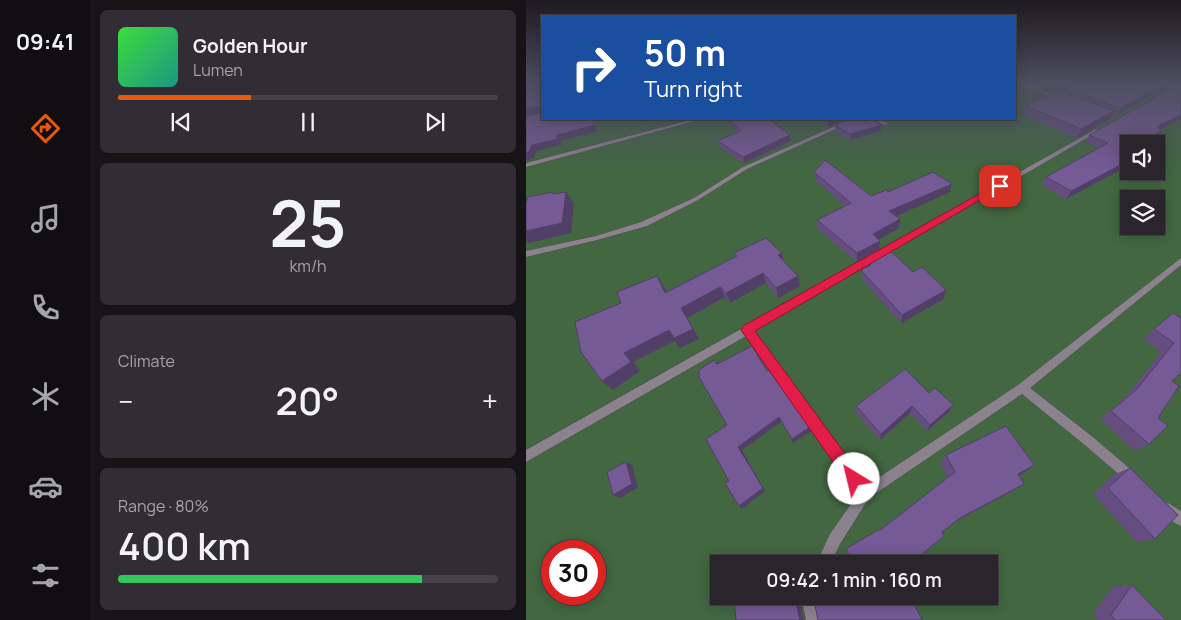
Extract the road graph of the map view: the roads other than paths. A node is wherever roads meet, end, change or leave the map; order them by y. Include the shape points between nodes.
1 (695, 120) edge
2 (853, 120) edge
3 (878, 120) edge
4 (886, 124) dead end
5 (1109, 124) edge
6 (526, 165) edge
7 (526, 254) edge
8 (1181, 261) edge
9 (747, 330) junction
10 (1022, 388) junction
11 (526, 456) edge
12 (1143, 487) edge
13 (865, 494) junction
14 (1158, 500) edge
15 (1181, 520) edge
16 (827, 555) edge
17 (810, 605) edge
18 (813, 620) edge

1 - 6 street
2 - 7 street via 745,168 696,199 644,224
3 - 4 street
5 - 9 street
8 - 10 street
9 - 11 street
9 - 13 street
10 - 12 street
10 - 13 street
13 - 16 street
14 - 15 street
17 - 18 street

